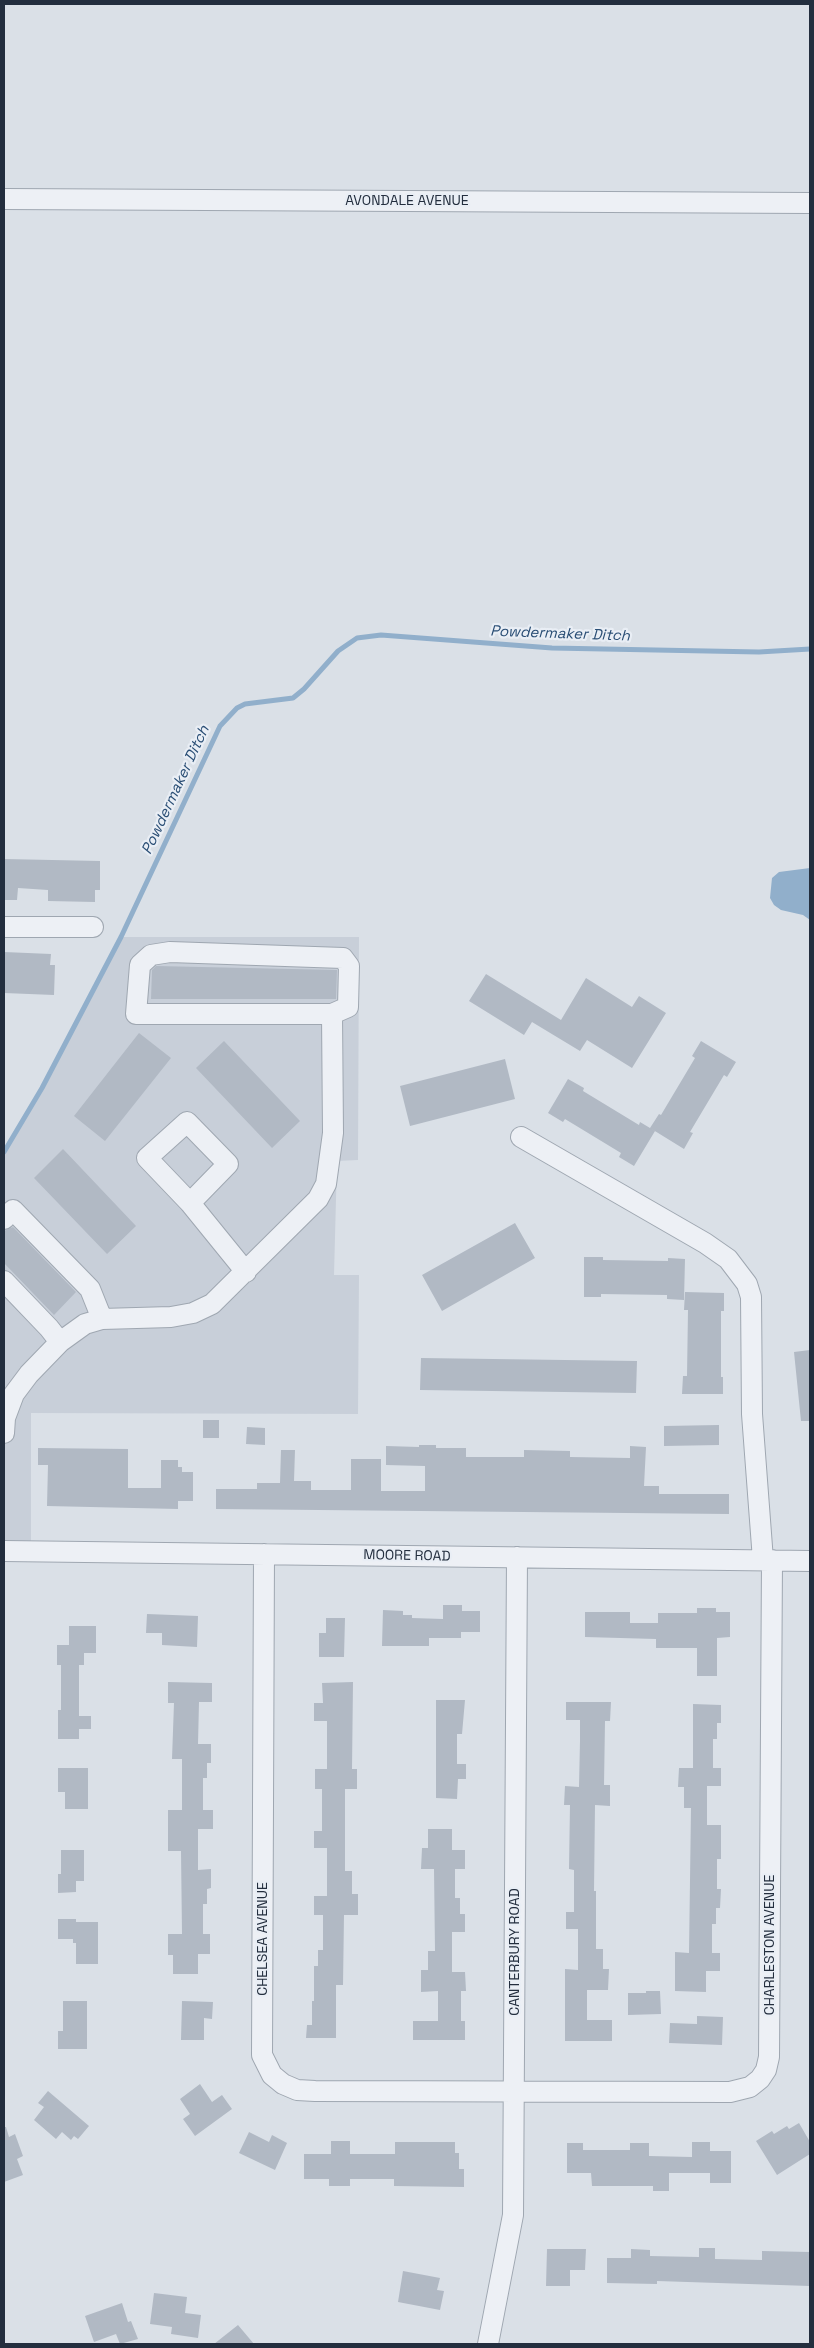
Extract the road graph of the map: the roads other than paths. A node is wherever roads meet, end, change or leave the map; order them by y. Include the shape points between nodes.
1 (4, 199) edge
2 (810, 203) edge
3 (4, 927) edge
4 (93, 927) dead end
5 (332, 1014) junction
6 (521, 1137) dead end
7 (190, 1203) dead end
8 (4, 1219) edge
9 (246, 1272) junction
10 (4, 1281) edge
11 (102, 1319) junction
12 (60, 1342) junction
13 (4, 1433) edge
14 (4, 1551) edge
15 (264, 1554) junction
16 (517, 1557) junction
17 (767, 1560) junction
18 (810, 1561) edge
19 (515, 2091) junction
20 (488, 2344) edge

1 - 2 street, AVONDALE AVENUE
3 - 4 street
5 - 5 street via 348,1007 349,966 343,958 170,952 151,955 140,965 136,1014
5 - 9 street via 333,1133 326,1184 318,1199
6 - 17 street, CHARLESTON AVENUE via 705,1243 728,1259 747,1284 751,1297 752,1414
7 - 9 street
8 - 11 street via 13,1210 19,1216 90,1289
9 - 11 street via 212,1304 193,1313 171,1318
10 - 12 street
11 - 12 street via 85,1324
12 - 13 street via 14,1394
14 - 15 street, MOORE ROAD
15 - 16 street, MOORE ROAD
15 - 19 street, CHELSEA AVENUE via 262,2055 266,2065 283,2084 297,2090
16 - 17 street, MOORE ROAD
16 - 19 street, CANTERBURY ROAD
17 - 18 street, MOORE ROAD
17 - 19 street, CHARLESTON AVENUE via 769,2057 766,2070 750,2087 730,2092
19 - 20 street, CANTERBURY ROAD via 513,2215

